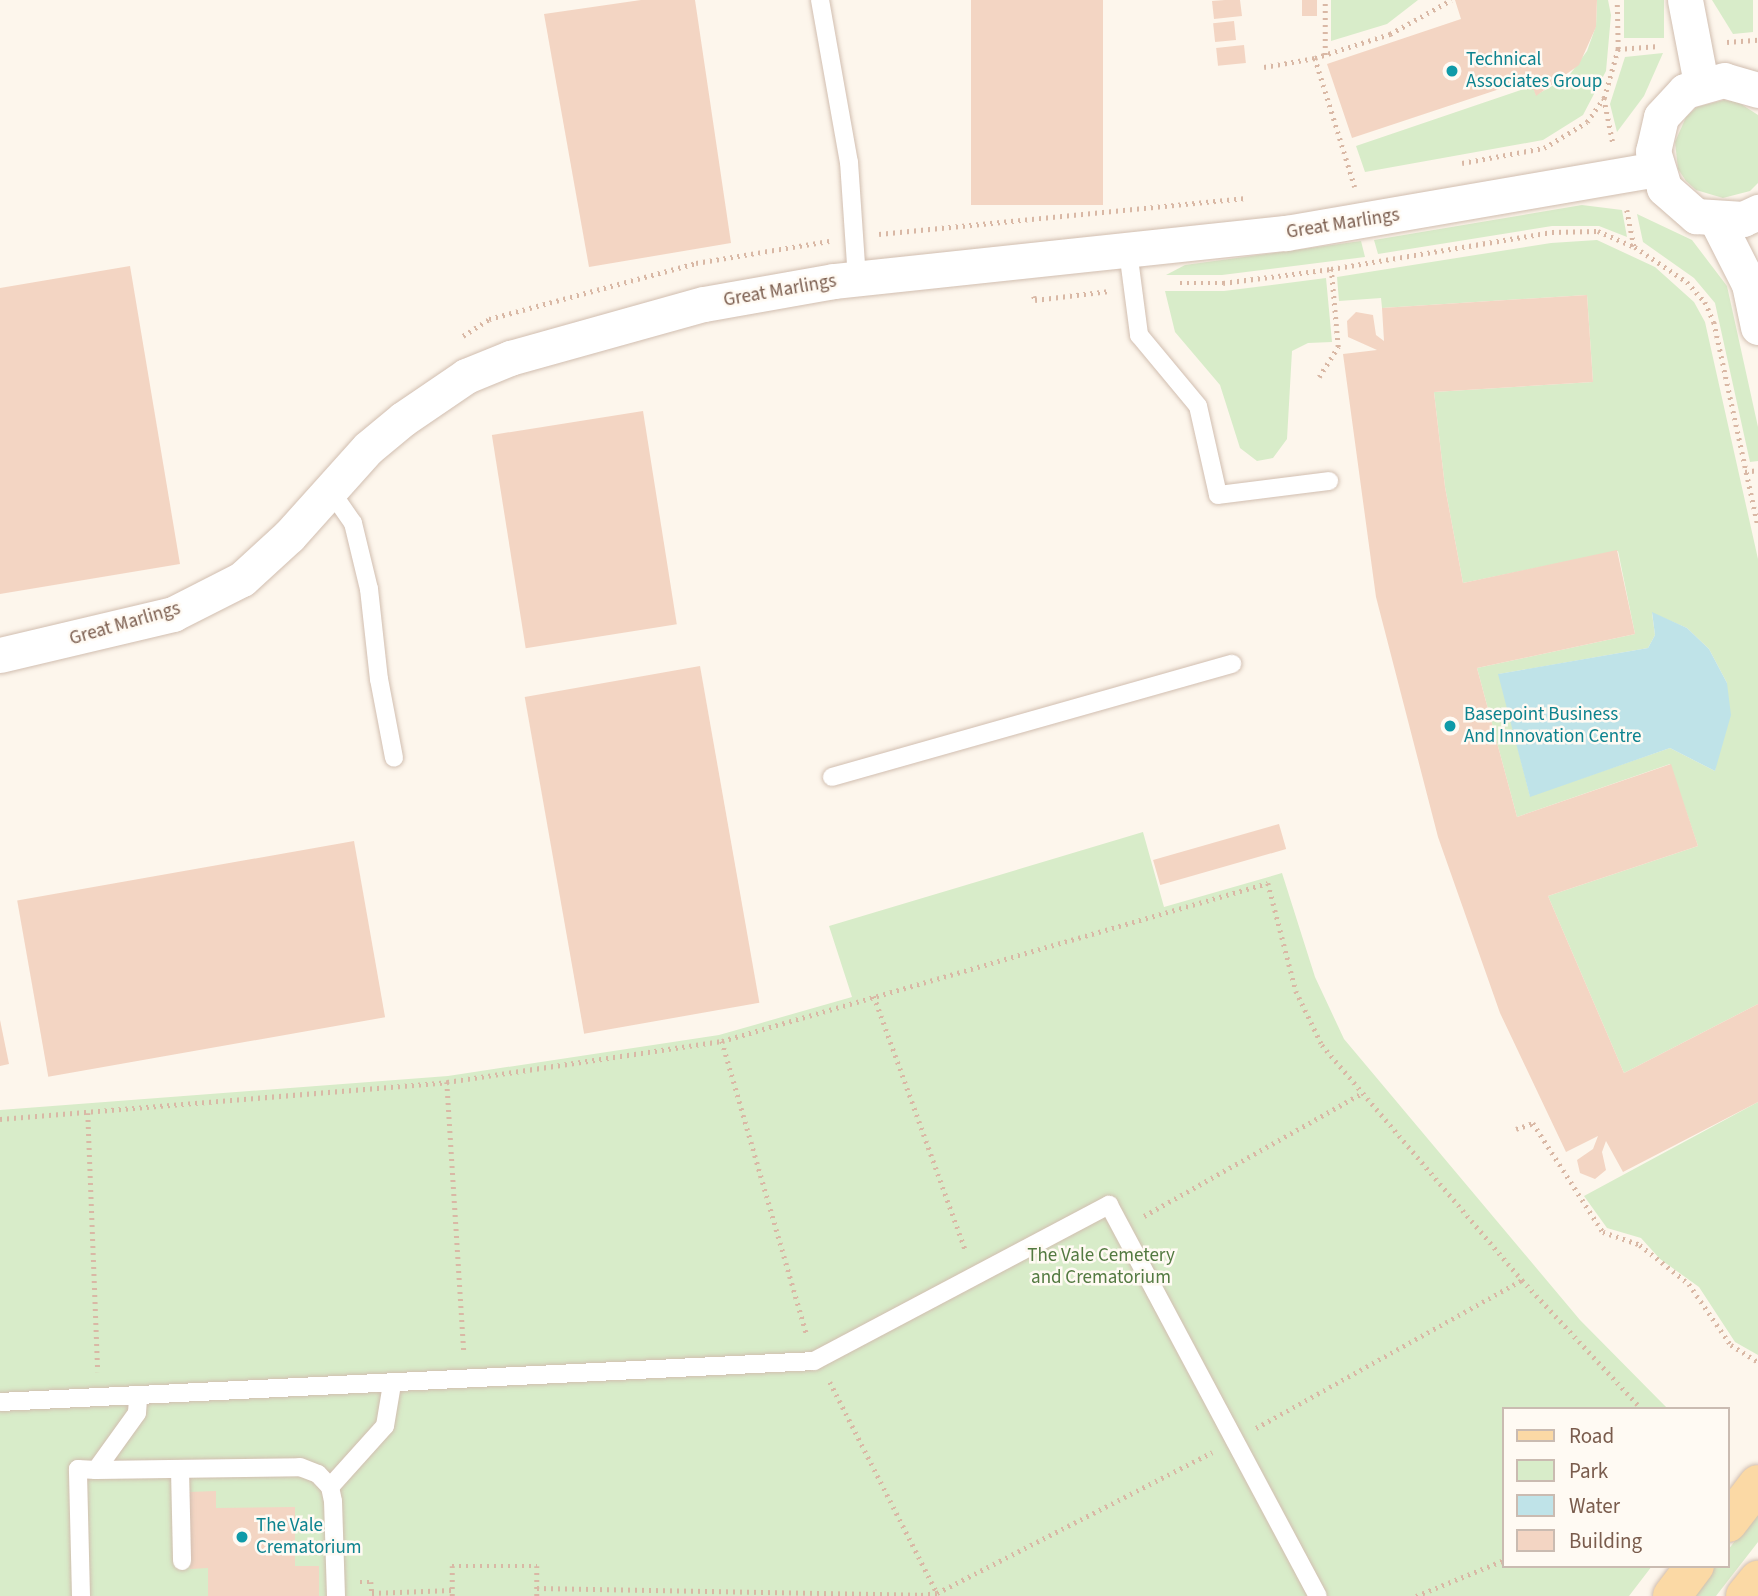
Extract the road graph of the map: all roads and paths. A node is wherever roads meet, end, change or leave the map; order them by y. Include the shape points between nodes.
1 (820, 0) edge
2 (1325, 0) edge
3 (1451, 0) edge
4 (1685, 0) edge
5 (1325, 55) junction
6 (1315, 58) junction
7 (1264, 67) dead end
8 (1701, 83) junction
9 (1758, 90) edge
10 (1655, 169) junction
11 (1354, 184) dead end
12 (1758, 212) edge
13 (1717, 221) junction
14 (1128, 251) junction
15 (1331, 269) junction
16 (857, 278) junction
17 (1133, 288) junction
18 (1034, 300) dead end
19 (1758, 327) edge
20 (1319, 377) dead end
21 (1758, 470) edge
22 (1745, 472) junction
23 (1329, 481) dead end
24 (330, 489) junction
25 (1758, 527) edge
26 (0, 655) edge
27 (1233, 664) dead end
28 (394, 758) dead end
29 (832, 776) dead end
30 (874, 996) junction
31 (722, 1041) junction
32 (447, 1082) junction
33 (1363, 1093) junction
34 (88, 1112) junction
35 (0, 1119) edge
36 (1516, 1129) dead end
37 (1121, 1229) junction
38 (975, 1276) junction
39 (816, 1360) junction
40 (1758, 1362) edge
41 (466, 1380) junction
42 (392, 1384) junction
43 (138, 1397) junction
44 (97, 1398) junction
45 (0, 1402) edge
46 (1640, 1407) edge
47 (96, 1470) junction
48 (180, 1470) junction
49 (1758, 1484) edge
50 (330, 1487) junction
51 (1730, 1520) edge
52 (182, 1561) dead end
53 (1502, 1561) edge
54 (1693, 1568) edge
55 (1758, 1580) edge
56 (537, 1588) junction
57 (614, 1588) junction
58 (335, 1589) edge
59 (452, 1593) edge
60 (937, 1593) dead end
61 (81, 1596) edge
62 (537, 1596) edge
63 (617, 1596) edge
64 (922, 1596) edge
65 (1318, 1596) edge
66 (1416, 1596) edge
67 (1672, 1596) edge
68 (1745, 1596) edge

1 - 16 lane via 849,162
2 - 5 path
3 - 5 path via 1390,34
4 - 8 street
5 - 6 path
6 - 7 path
6 - 11 path
8 - 9 street via 1724,80
8 - 10 street via 1685,91 1661,117 1653,151
10 - 13 street via 1678,205
10 - 14 street, Great Marlings via 1363,222
12 - 13 street via 1743,219
13 - 19 street via 1749,284
14 - 16 street, Great Marlings
14 - 17 lane
15 - 17 path
15 - 20 path via 1338,347
15 - 22 path via 1552,232 1598,232 1634,247 1687,282 1705,302 1714,322
16 - 24 street, Great Marlings via 704,304 510,358 466,376 403,419
17 - 18 path
17 - 23 lane via 1139,335 1198,406 1218,495
21 - 22 path
22 - 25 path
24 - 26 street, Great Marlings via 242,579 184,608
24 - 28 lane via 353,523 369,589
27 - 29 lane
30 - 31 path
30 - 33 path via 1268,883 1306,1016 1322,1045
30 - 38 path
31 - 32 path
31 - 39 path
32 - 34 path
32 - 41 path
33 - 37 path
33 - 46 path via 1522,1280
34 - 35 path
34 - 44 path via 98,1312
36 - 40 path via 1533,1123 1603,1232 1640,1245 1689,1284 1731,1345
37 - 38 lane via 1109,1205
37 - 65 lane
38 - 39 lane
39 - 41 lane
39 - 60 path
41 - 42 lane
42 - 43 lane
42 - 50 lane via 385,1426
43 - 44 lane
43 - 47 lane via 137,1413
44 - 45 lane
47 - 48 lane
47 - 61 lane via 78,1469
48 - 50 lane via 300,1468 318,1474
48 - 52 lane
49 - 51 main road
50 - 58 lane
53 - 66 path
54 - 67 main road
55 - 68 main road
56 - 57 path
56 - 59 path via 537,1566 452,1566
56 - 62 path
57 - 63 path
57 - 64 path
58 - 59 path via 371,1582 372,1593

